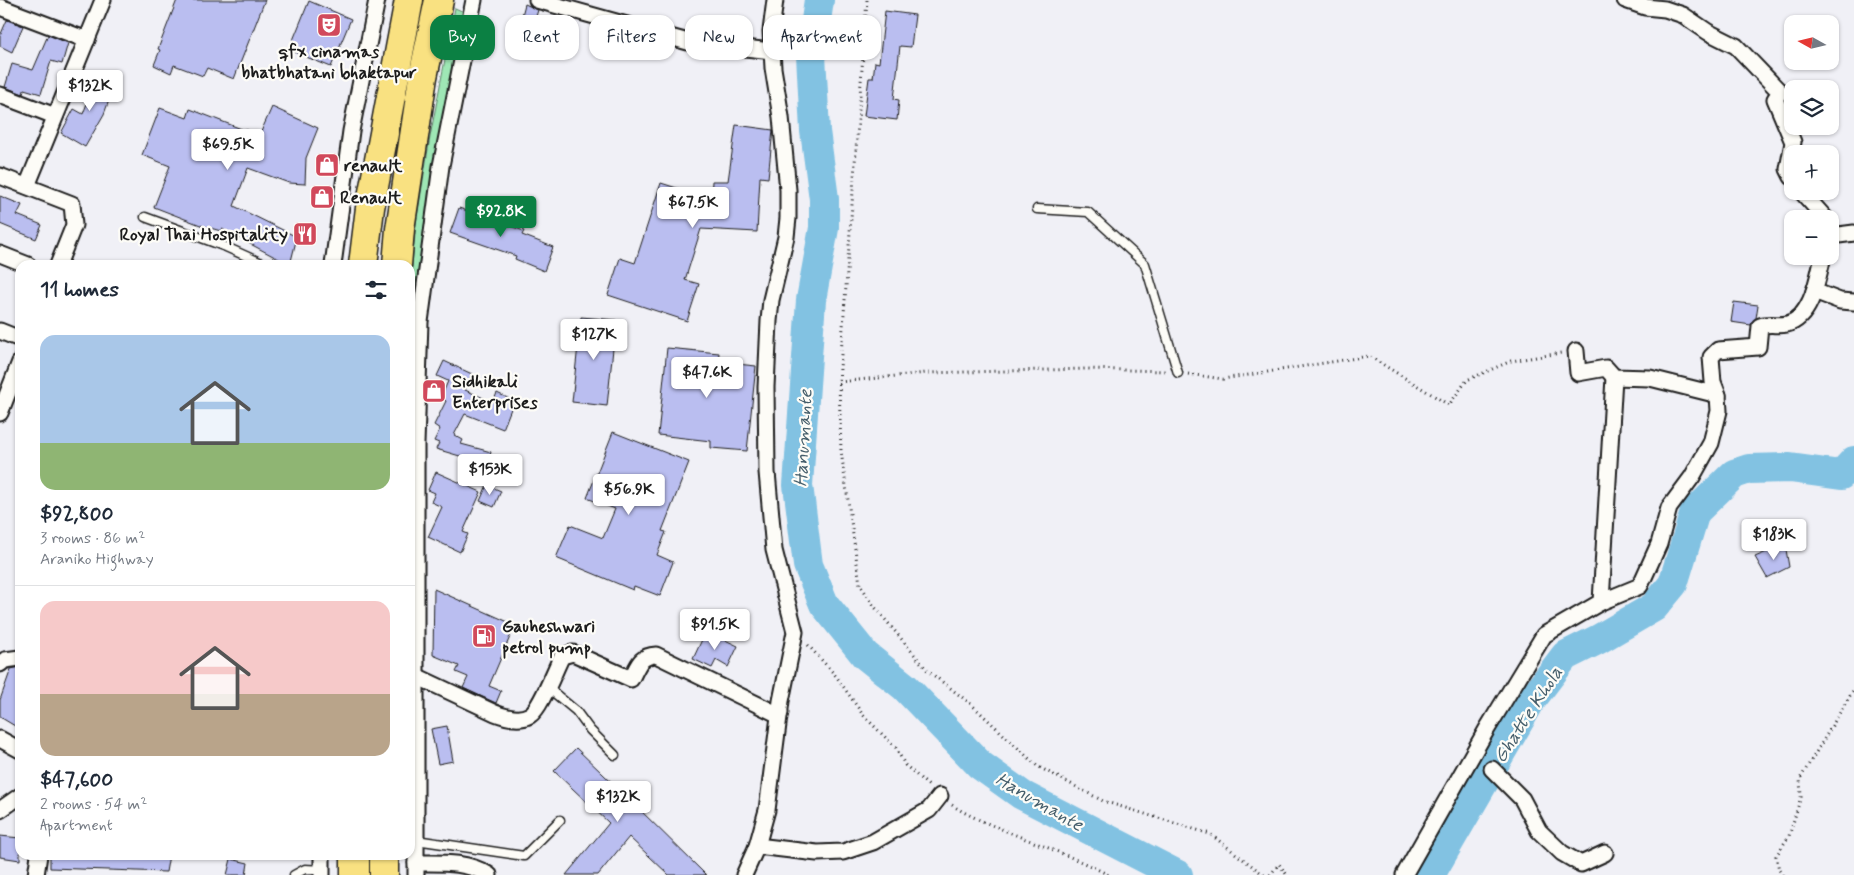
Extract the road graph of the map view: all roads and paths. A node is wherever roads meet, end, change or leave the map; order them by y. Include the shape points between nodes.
1 (103, 0) edge
2 (378, 0) edge
3 (409, 0) edge
4 (439, 0) edge
5 (474, 0) edge
6 (537, 0) edge
7 (775, 0) edge
8 (867, 0) edge
9 (1625, 0) edge
10 (0, 7) edge
11 (773, 15) edge
12 (87, 40) junction
13 (763, 50) edge
14 (773, 60) edge
15 (0, 95) edge
16 (55, 116) junction
17 (1792, 145) edge
18 (0, 176) edge
19 (27, 186) junction
20 (1809, 200) edge
21 (1037, 209) dead end
22 (1818, 210) edge
23 (145, 217) dead end
24 (1839, 233) edge
25 (1854, 234) edge
26 (0, 254) edge
27 (15, 260) edge
28 (60, 260) edge
29 (255, 260) edge
30 (334, 260) edge
31 (364, 260) edge
32 (397, 260) edge
33 (1821, 265) edge
34 (1814, 291) junction
35 (1854, 302) edge
36 (0, 331) edge
37 (15, 337) edge
38 (1576, 351) joint
39 (1178, 373) junction
40 (15, 375) edge
41 (1614, 377) junction
42 (838, 382) junction
43 (1718, 395) junction
44 (0, 413) edge
45 (415, 560) edge
46 (1601, 602) junction
47 (794, 637) junction
48 (15, 659) edge
49 (0, 664) edge
50 (415, 675) edge
51 (547, 687) junction
52 (1854, 689) edge
53 (415, 693) edge
54 (780, 713) junction
55 (0, 739) edge
56 (15, 747) edge
57 (614, 755) dead end
58 (1492, 769) dead end
59 (940, 796) junction
60 (15, 800) edge
61 (0, 810) edge
62 (560, 820) dead end
63 (416, 840) junction
64 (757, 846) junction
65 (1605, 853) dead end
66 (38, 860) edge
67 (355, 860) edge
68 (384, 860) edge
69 (322, 867) edge
70 (416, 869) edge
71 (36, 875) edge
72 (294, 875) edge
73 (355, 875) edge
74 (384, 875) edge
75 (488, 875) edge
76 (744, 875) edge
77 (1109, 875) edge
78 (1264, 875) edge
79 (1270, 875) edge
80 (1287, 875) edge
81 (1404, 875) edge
82 (1783, 875) edge

1 - 12 street
2 - 30 street via 351,131
3 - 31 highway via 370,208
4 - 32 highway via 423,76
5 - 45 street via 441,166 420,322
6 - 13 street via 688,42
7 - 11 street
8 - 42 path
9 - 17 street via 1683,16 1736,46 1780,92 1775,99
10 - 12 street
12 - 16 street
14 - 47 street via 788,218 769,321 767,472 774,550 793,619
15 - 16 street
16 - 19 street
18 - 19 street
19 - 28 street via 72,204 74,225
20 - 22 street
21 - 39 lane via 1088,212 1145,264
23 - 29 lane
24 - 25 street
26 - 27 street
33 - 34 street
34 - 35 street
34 - 43 street via 1805,311 1796,321 1760,326 1758,347 1718,350 1711,357 1713,382
36 - 37 street
38 - 39 path via 1511,361 1467,380 1448,405 1369,356 1224,379
38 - 41 street via 1578,373 1606,368
39 - 42 path via 1086,369 926,373
40 - 44 street
41 - 43 street via 1650,378
41 - 46 street
42 - 78 path via 841,451 860,584 874,606 928,671 971,704 1037,766 1103,801 1210,834
43 - 46 street via 1719,411 1711,443 1669,508 1659,544 1640,586
46 - 81 street via 1544,635
47 - 54 street
47 - 59 path via 811,647 863,715 896,748 904,765
48 - 49 street
50 - 51 street via 507,718 529,716 537,708
51 - 54 street via 562,656 573,653 631,679 641,660 648,655 656,655
51 - 57 lane via 576,711
52 - 82 path via 1800,779 1801,797 1789,836 1776,856
53 - 63 street
54 - 64 street via 767,810
55 - 56 street
58 - 65 street via 1522,799 1540,831 1562,853 1581,864
59 - 64 street via 929,810 873,842 843,852
59 - 77 path via 960,810
60 - 61 street
62 - 63 lane via 524,856
63 - 70 street
64 - 76 street
66 - 71 street
67 - 73 highway
68 - 74 highway
69 - 72 lane via 305,869
70 - 75 street via 454,863
79 - 80 path via 1280,864

